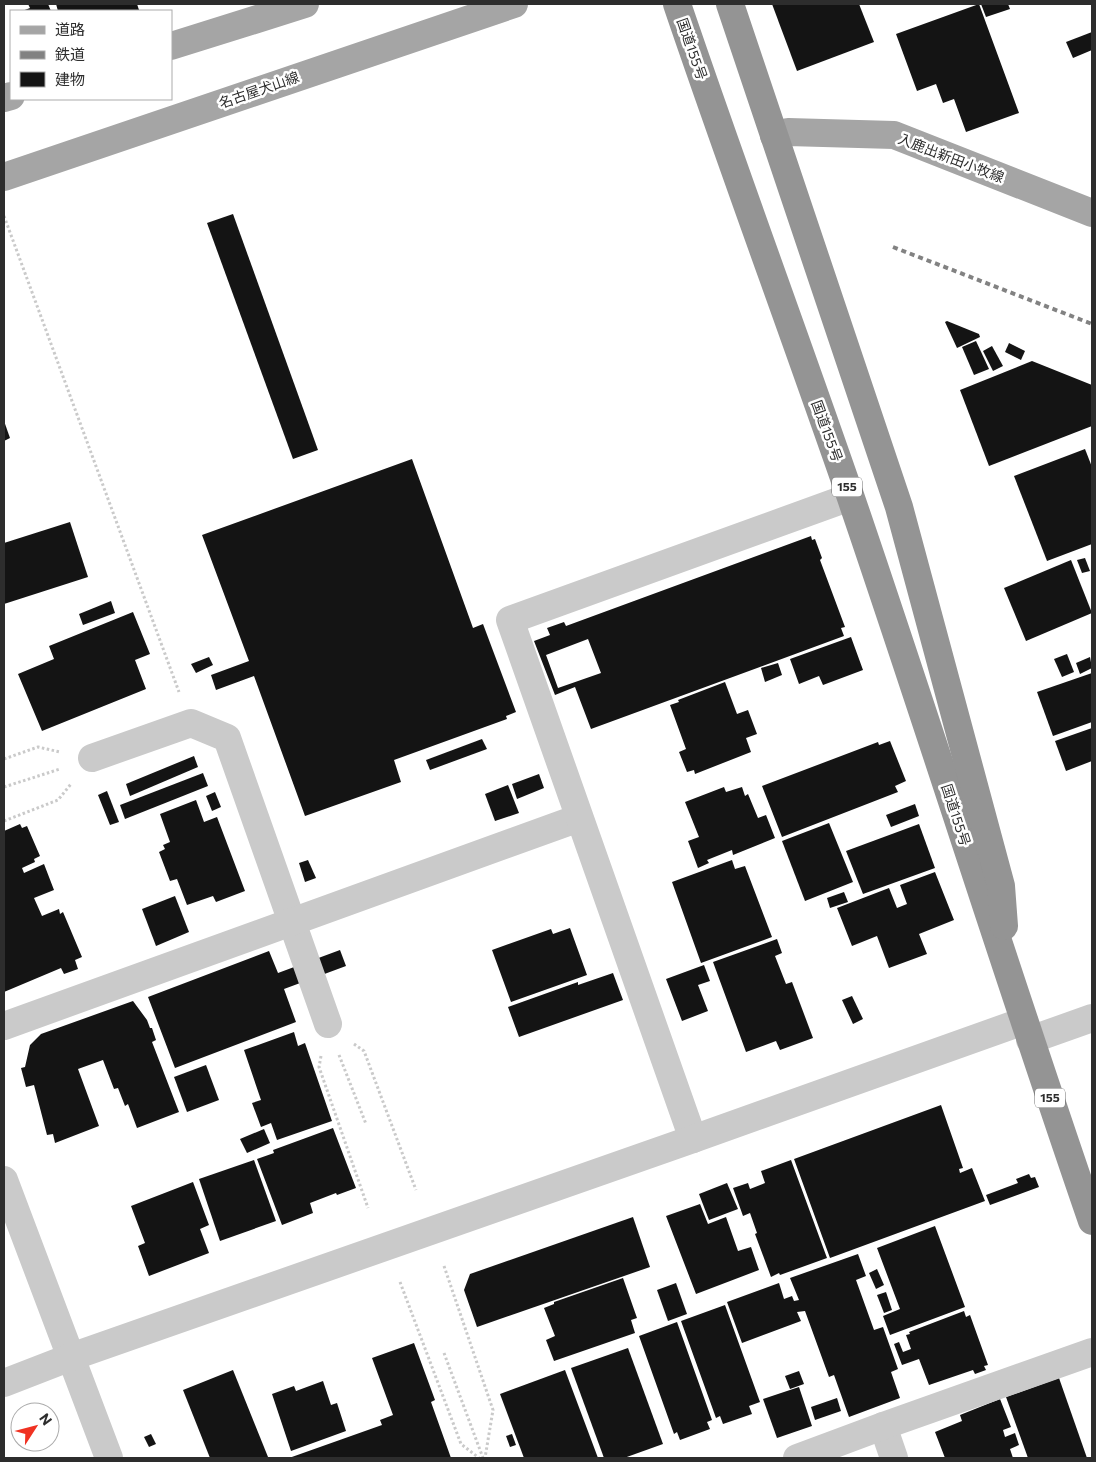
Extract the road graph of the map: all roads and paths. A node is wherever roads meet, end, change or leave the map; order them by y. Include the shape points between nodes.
1 (305, 4) edge
2 (514, 4) edge
3 (677, 4) edge
4 (730, 4) edge
5 (172, 46) edge
6 (774, 136) junction
7 (4, 177) edge
8 (1092, 213) edge
9 (4, 216) edge
10 (850, 497) junction
11 (191, 723) junction
12 (92, 758) junction
13 (4, 759) edge
14 (4, 787) edge
15 (579, 818) junction
16 (4, 821) edge
17 (291, 922) junction
18 (1009, 974) junction
19 (1092, 1018) edge
20 (328, 1024) junction
21 (4, 1026) edge
22 (1027, 1030) junction
23 (366, 1124) dead end
24 (694, 1139) junction
25 (4, 1180) edge
26 (416, 1190) dead end
27 (368, 1208) dead end
28 (1092, 1221) edge
29 (444, 1266) dead end
30 (400, 1282) dead end
31 (1092, 1352) edge
32 (444, 1353) dead end
33 (71, 1357) junction
34 (4, 1383) edge
35 (882, 1426) junction
36 (109, 1458) edge
37 (482, 1458) edge
38 (797, 1458) edge
39 (894, 1458) edge

1 - 5 main road
2 - 7 main road, 名古屋犬山線
3 - 10 highway, 国道155号 / 155
4 - 6 highway, 国道155号 / 155
6 - 8 main road, 入鹿出新田小牧線 via 788,132 894,135
6 - 18 highway, 国道155号 / 155 via 899,507 1001,886
9 - 11 path
10 - 15 street via 510,620
10 - 18 highway, 国道155号 / 155
11 - 12 street
11 - 17 street via 227,738
12 - 13 path via 38,747
12 - 14 path
12 - 16 path via 58,800
15 - 17 street
15 - 24 street
17 - 20 street
17 - 21 street
18 - 22 highway, 国道155号 / 155
19 - 22 street
20 - 23 path
20 - 26 path via 364,1051
20 - 27 path via 319,1067
22 - 24 street
22 - 28 highway, 国道155号 / 155
24 - 33 street
25 - 33 street
29 - 37 path via 494,1410
30 - 37 path via 461,1444
31 - 35 street
32 - 37 path
33 - 34 street
33 - 36 street
35 - 38 street
35 - 39 street

